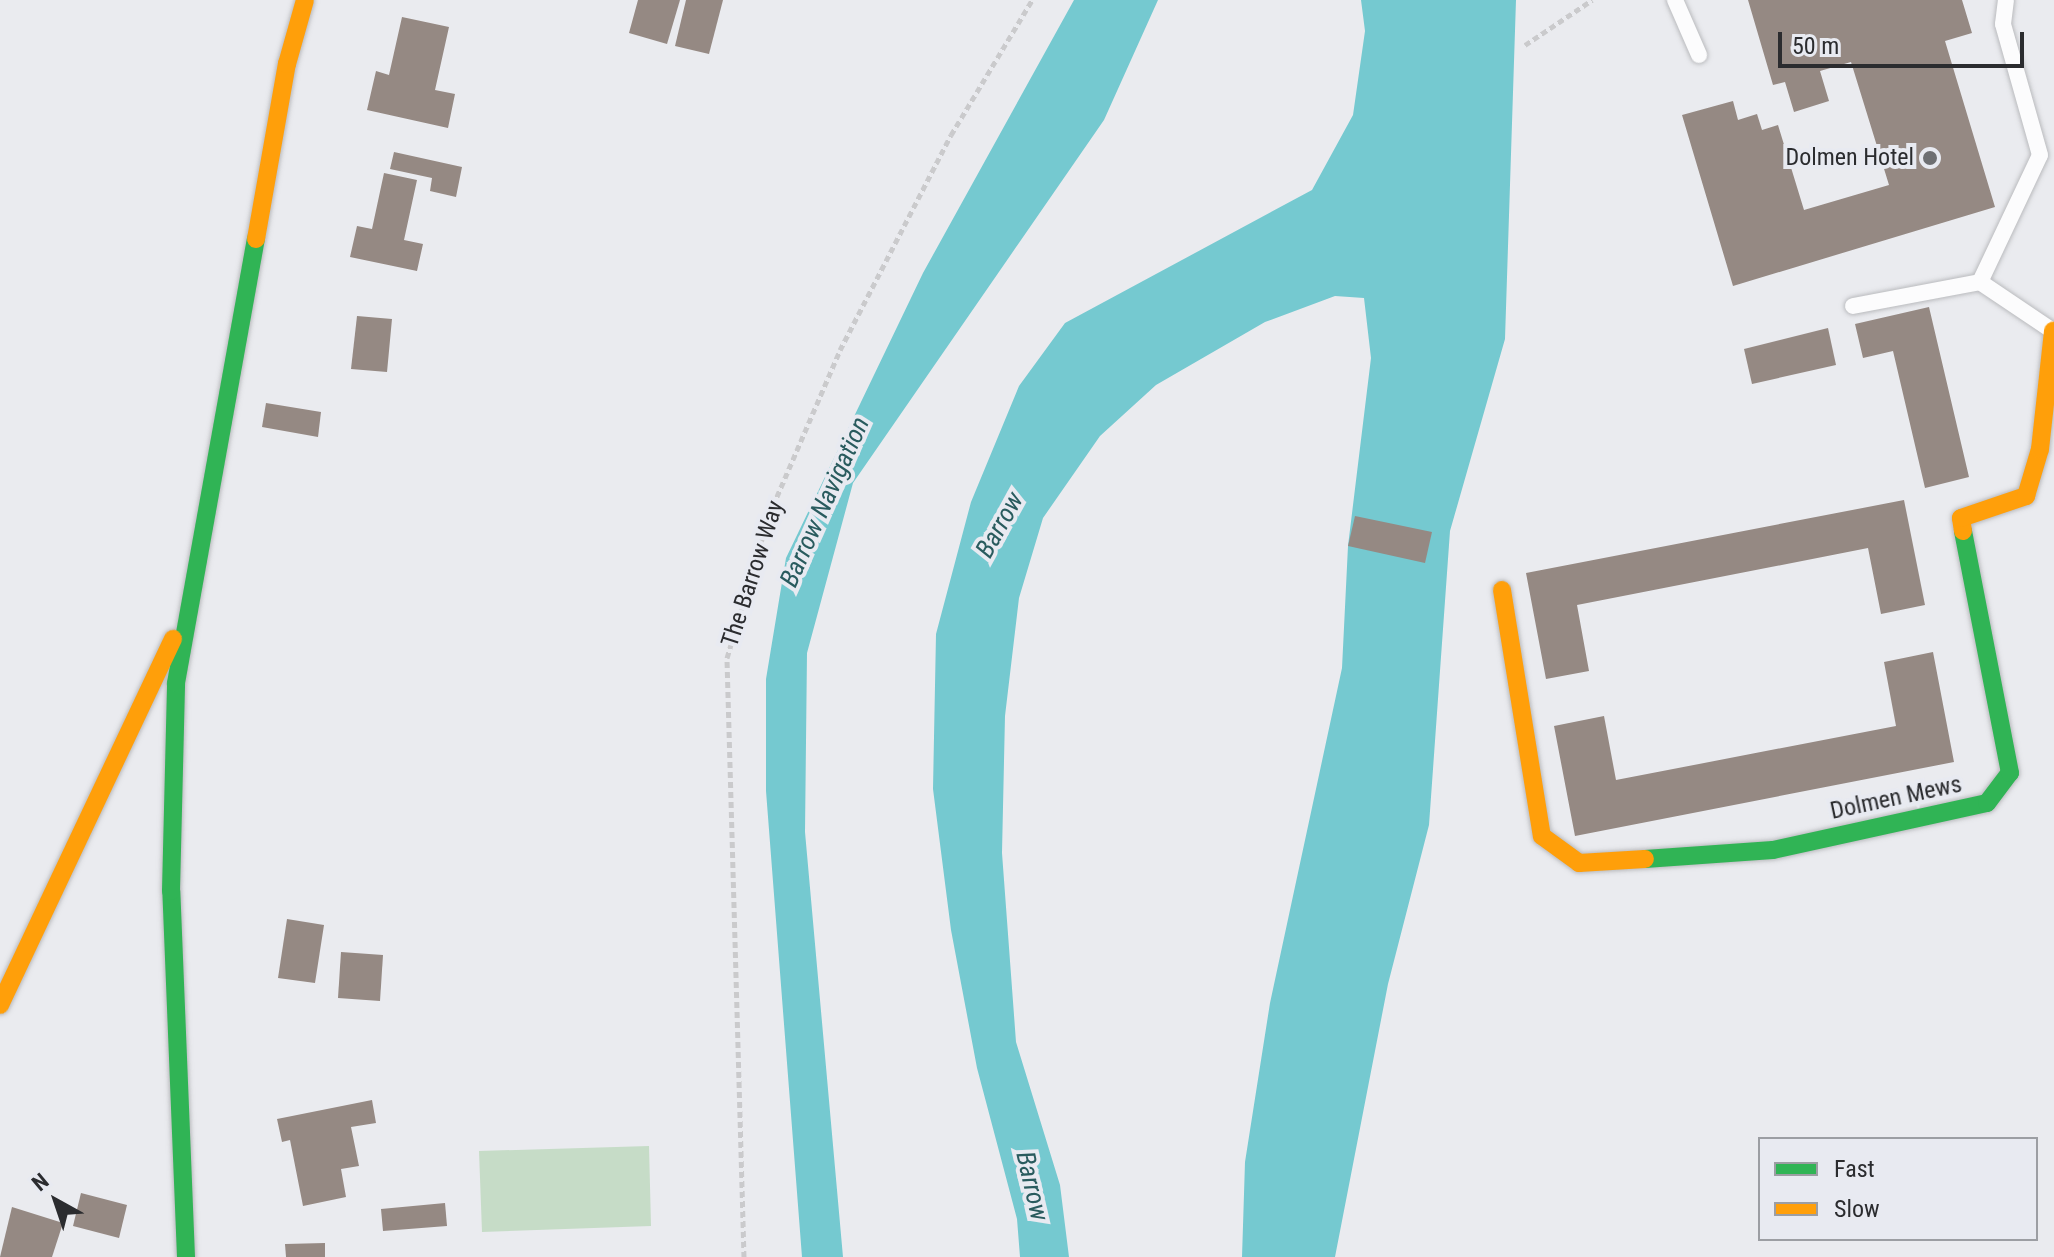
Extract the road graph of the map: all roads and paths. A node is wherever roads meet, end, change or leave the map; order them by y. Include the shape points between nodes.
1 (305, 0) edge
2 (1032, 0) edge
3 (1592, 0) edge
4 (1675, 0) edge
5 (2006, 0) edge
6 (1525, 45) dead end
7 (1699, 55) dead end
8 (1980, 282) junction
9 (1853, 306) dead end
10 (2054, 331) edge
11 (1502, 590) dead end
12 (188, 610) junction
13 (0, 1005) edge
14 (186, 1257) edge
15 (744, 1257) edge

1 - 12 street via 287,64
2 - 15 path, The Barrow Way via 951,135 840,350 769,515 727,658
3 - 6 path
4 - 7 lane
5 - 8 lane via 2003,24 2040,155
8 - 9 lane
8 - 10 lane
10 - 11 street, Dolmen Mews via 2040,449 2026,496 1961,518 2010,773 1987,803 1773,850 1579,863 1542,836
12 - 13 street via 140,700
12 - 14 street via 176,683 171,891

